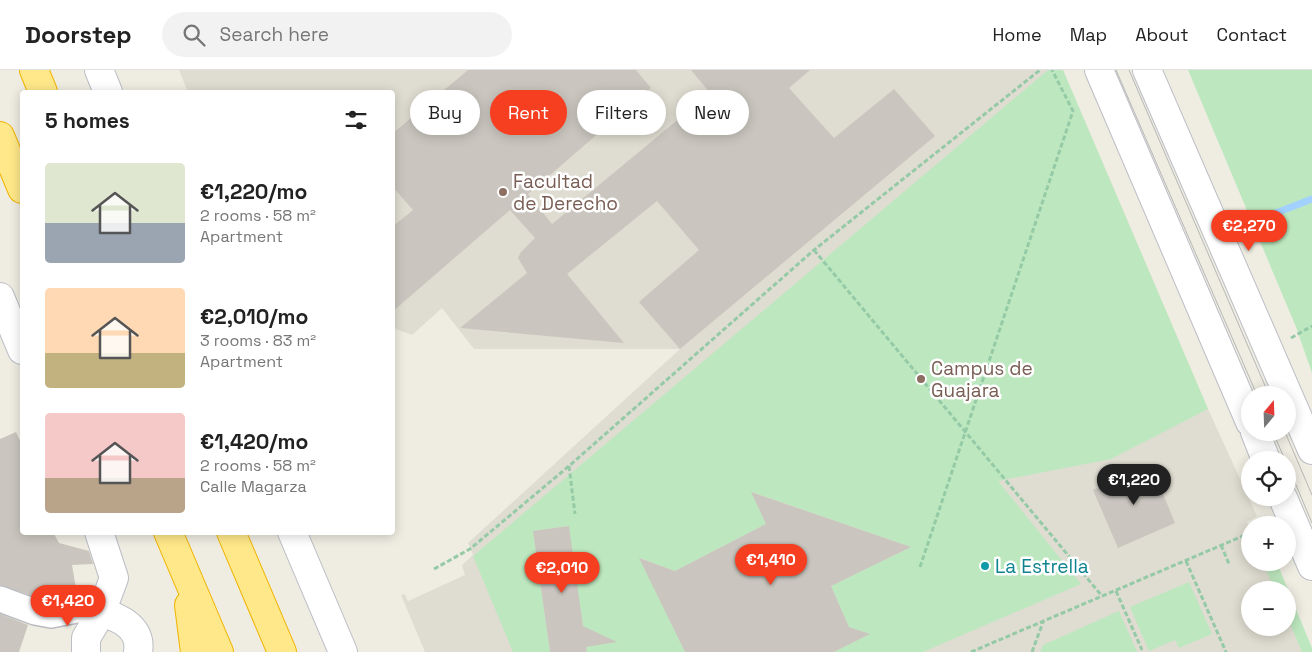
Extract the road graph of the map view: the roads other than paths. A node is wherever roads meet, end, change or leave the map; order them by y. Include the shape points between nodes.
1 (34, 70) edge
2 (99, 70) edge
3 (1098, 70) edge
4 (1147, 70) edge
5 (42, 90) edge
6 (107, 90) edge
7 (0, 136) edge
8 (20, 184) edge
9 (0, 297) edge
10 (20, 345) edge
11 (1241, 401) edge
12 (1312, 450) edge
13 (1286, 506) edge
14 (100, 535) edge
15 (169, 535) edge
16 (232, 535) edge
17 (293, 535) edge
18 (1312, 566) edge
19 (184, 569) junction
20 (0, 598) edge
21 (101, 613) junction
22 (51, 615) junction
23 (85, 649) edge
24 (138, 652) edge
25 (195, 652) edge
26 (219, 652) edge
27 (282, 652) edge
28 (343, 652) edge

1 - 5 highway
2 - 6 street
3 - 11 street
4 - 12 street
7 - 8 highway
9 - 10 street
13 - 18 street
14 - 21 street via 114,578
15 - 19 highway
16 - 27 highway
17 - 28 street
19 - 25 highway
19 - 26 highway
20 - 22 street
21 - 22 street via 82,609
21 - 23 street via 86,638
21 - 24 street via 129,626 138,641
22 - 23 street via 75,633

